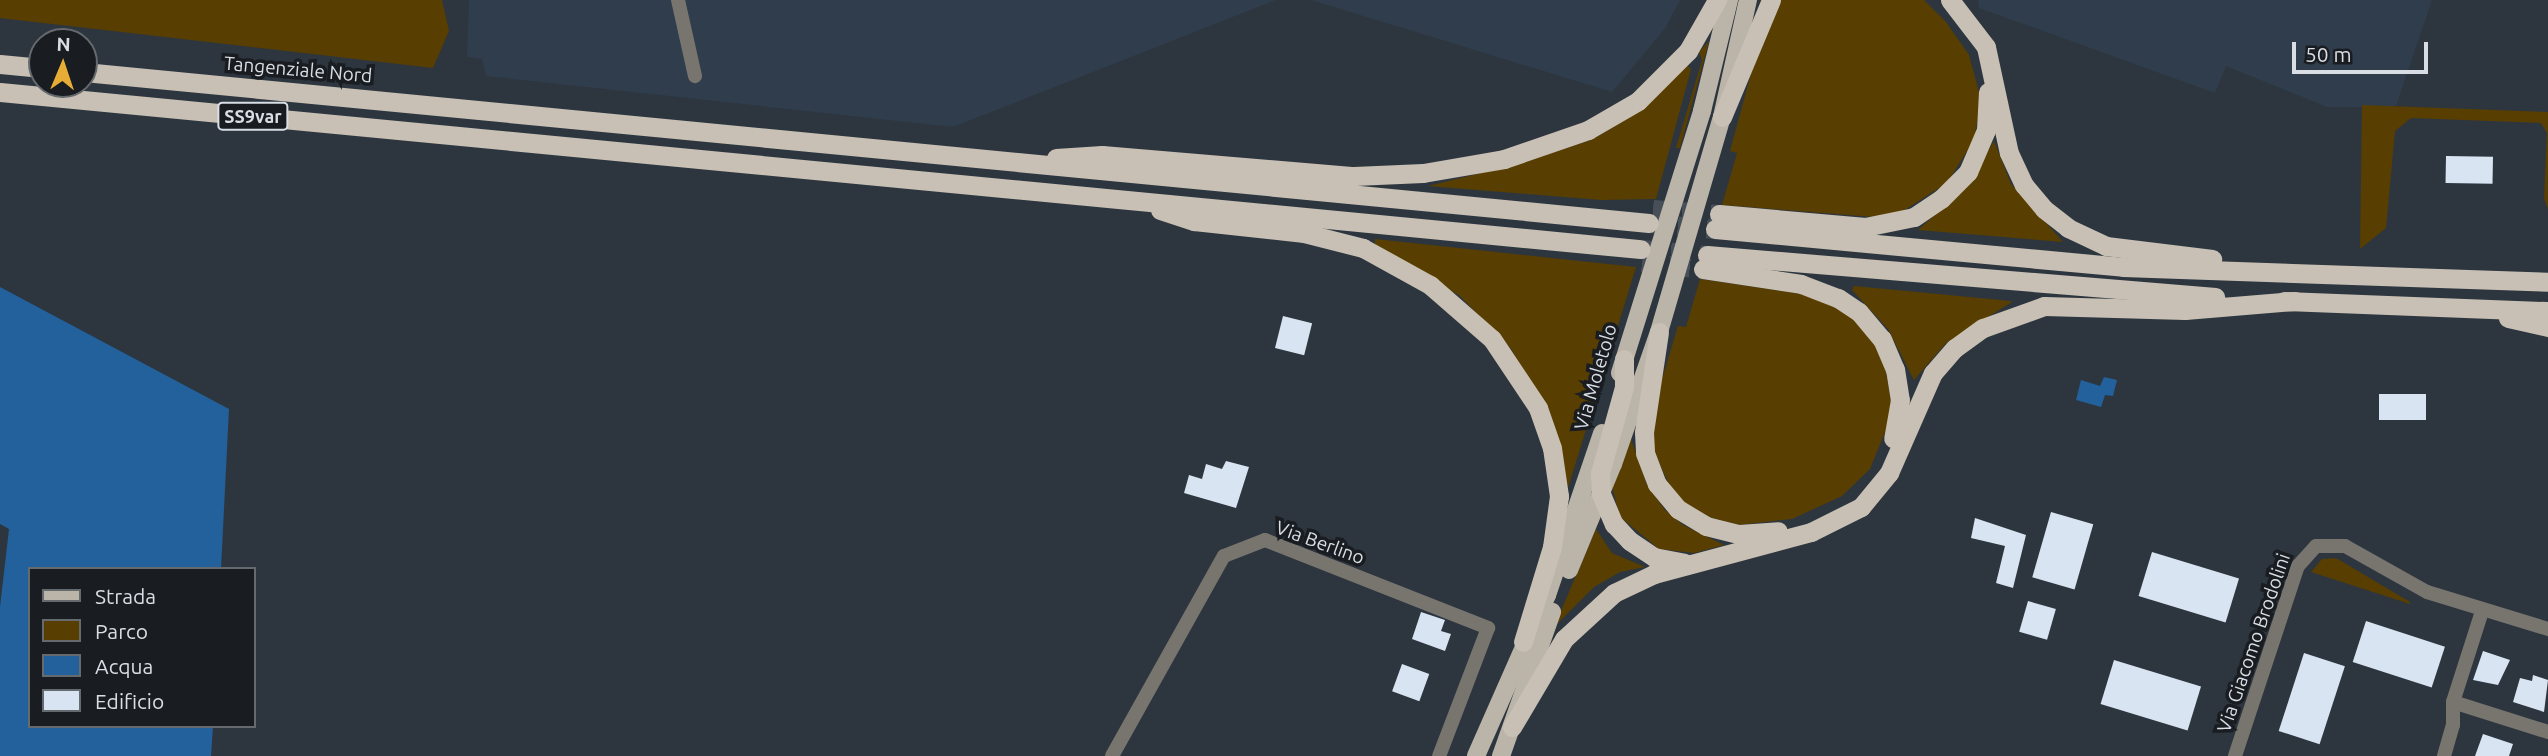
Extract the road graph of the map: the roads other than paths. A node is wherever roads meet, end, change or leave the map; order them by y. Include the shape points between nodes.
1 (678, 0) edge
2 (1717, 0) edge
3 (1729, 0) edge
4 (1748, 0) edge
5 (1771, 0) edge
6 (1935, 0) edge
7 (1950, 0) edge
8 (0, 64) edge
9 (28, 67) edge
10 (98, 73) edge
11 (695, 76) dead end
12 (0, 92) edge
13 (1722, 117) junction
14 (1013, 162) junction
15 (1119, 199) junction
16 (1651, 216) tunnel mouth
17 (1639, 255) tunnel mouth
18 (2365, 278) junction
19 (2548, 282) edge
20 (2295, 301) junction
21 (2452, 307) junction
22 (2548, 311) edge
23 (2548, 327) edge
24 (1660, 328) junction
25 (1624, 359) junction
26 (1601, 494) junction
27 (1703, 561) junction
28 (2482, 611) junction
29 (2548, 629) edge
30 (1523, 642) junction
31 (2453, 702) junction
32 (1512, 727) junction
33 (2548, 732) edge
34 (1112, 756) edge
35 (1440, 756) edge
36 (1476, 756) edge
37 (1502, 756) edge
38 (2235, 756) edge
39 (2444, 756) edge

1 - 11 street
2 - 14 highway via 1688,51 1638,101 1588,130 1504,159 1444,171 1376,176 1102,155
3 - 25 main road, Via Moletolo via 1690,149
4 - 13 main road
5 - 13 highway
6 - 18 highway via 1977,51 1989,96 1983,141 1954,188 1914,217 1878,227 1717,222 2123,267
7 - 18 highway via 1974,27 1989,54 2007,145 2019,177 2044,209 2068,228 2124,250 2325,265
8 - 9 highway
10 - 14 highway, Tangenziale Nord / SS9var
12 - 15 highway, SS9var
13 - 24 main road
14 - 16 highway via 1589,217
15 - 17 highway via 1557,241
15 - 30 highway via 1194,221 1304,233 1351,244 1430,285 1483,329 1538,408 1552,448 1559,496 1552,547
18 - 19 highway
20 - 21 highway
20 - 24 highway via 1705,262 1815,288 1847,303 1871,324 1895,369 1900,400 1894,437 1874,478 1834,511 1766,534 1723,531 1684,514 1657,484 1644,446 1644,417 1659,356
20 - 27 highway via 2185,310 2058,305 1999,320 1969,337 1933,373 1889,472 1861,507 1811,532
21 - 22 highway
21 - 23 highway
24 - 26 main road
25 - 26 highway via 1624,387 1600,473
25 - 30 main road, Via Moletolo via 1571,532 1537,619
26 - 27 highway via 1619,530 1644,552 1672,562
26 - 32 main road via 1539,643
27 - 32 highway via 1632,583 1588,612 1555,650
28 - 29 street, Via Giacomo Brodolini
28 - 31 street
28 - 38 street, Via Giacomo Brodolini via 2421,590 2346,546 2313,547 2298,566
30 - 36 main road, Via Moletolo
31 - 33 street
31 - 39 street
32 - 37 main road
34 - 35 street, Via Berlino via 1224,556 1265,541 1488,628

